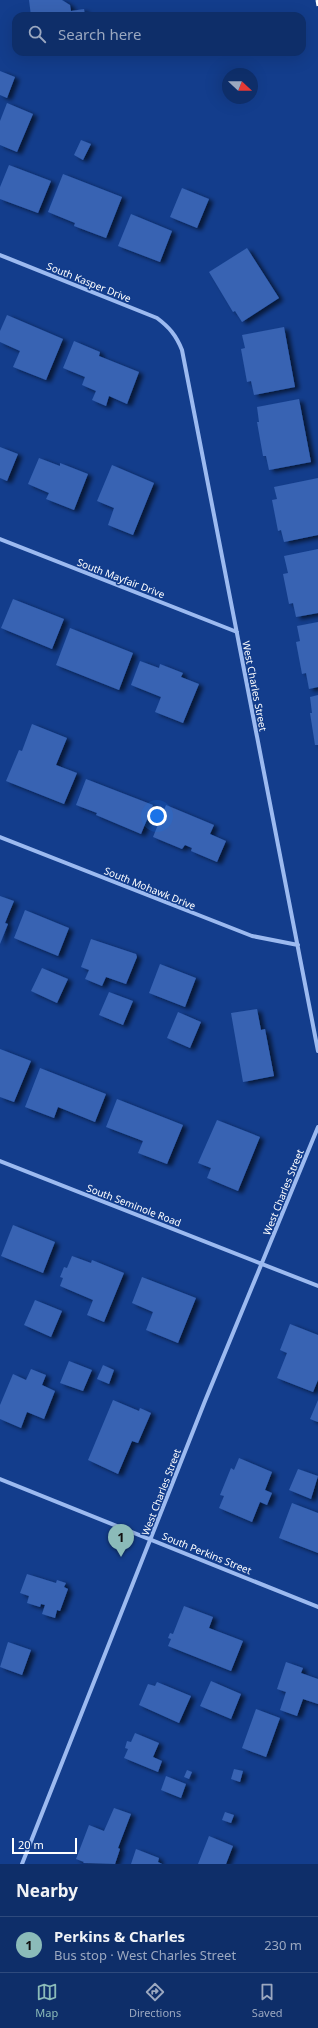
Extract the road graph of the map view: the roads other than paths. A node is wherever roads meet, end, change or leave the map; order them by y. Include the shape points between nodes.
1 (0, 255) edge
2 (170, 328) joint
3 (0, 539) edge
4 (237, 632) junction
5 (0, 837) edge
6 (298, 945) junction
7 (318, 1051) edge
8 (318, 1127) edge
9 (0, 1161) edge
10 (262, 1264) junction
11 (318, 1286) edge
12 (0, 1479) edge
13 (151, 1540) junction
14 (318, 1607) edge
15 (22, 1864) edge

1 - 2 street, South Kasper Drive via 139,310 157,318
2 - 4 street, West Charles Street via 182,350
3 - 4 street, South Mayfair Drive
4 - 6 street, West Charles Street
5 - 6 street, South Mohawk Drive via 252,936
6 - 7 street, West Charles Street
8 - 10 street, West Charles Street
9 - 10 street, South Seminole Road
10 - 11 street, South Seminole Road
10 - 13 street, West Charles Street
12 - 13 street, South Perkins Street
13 - 14 street, South Perkins Street
13 - 15 street, West Charles Street

